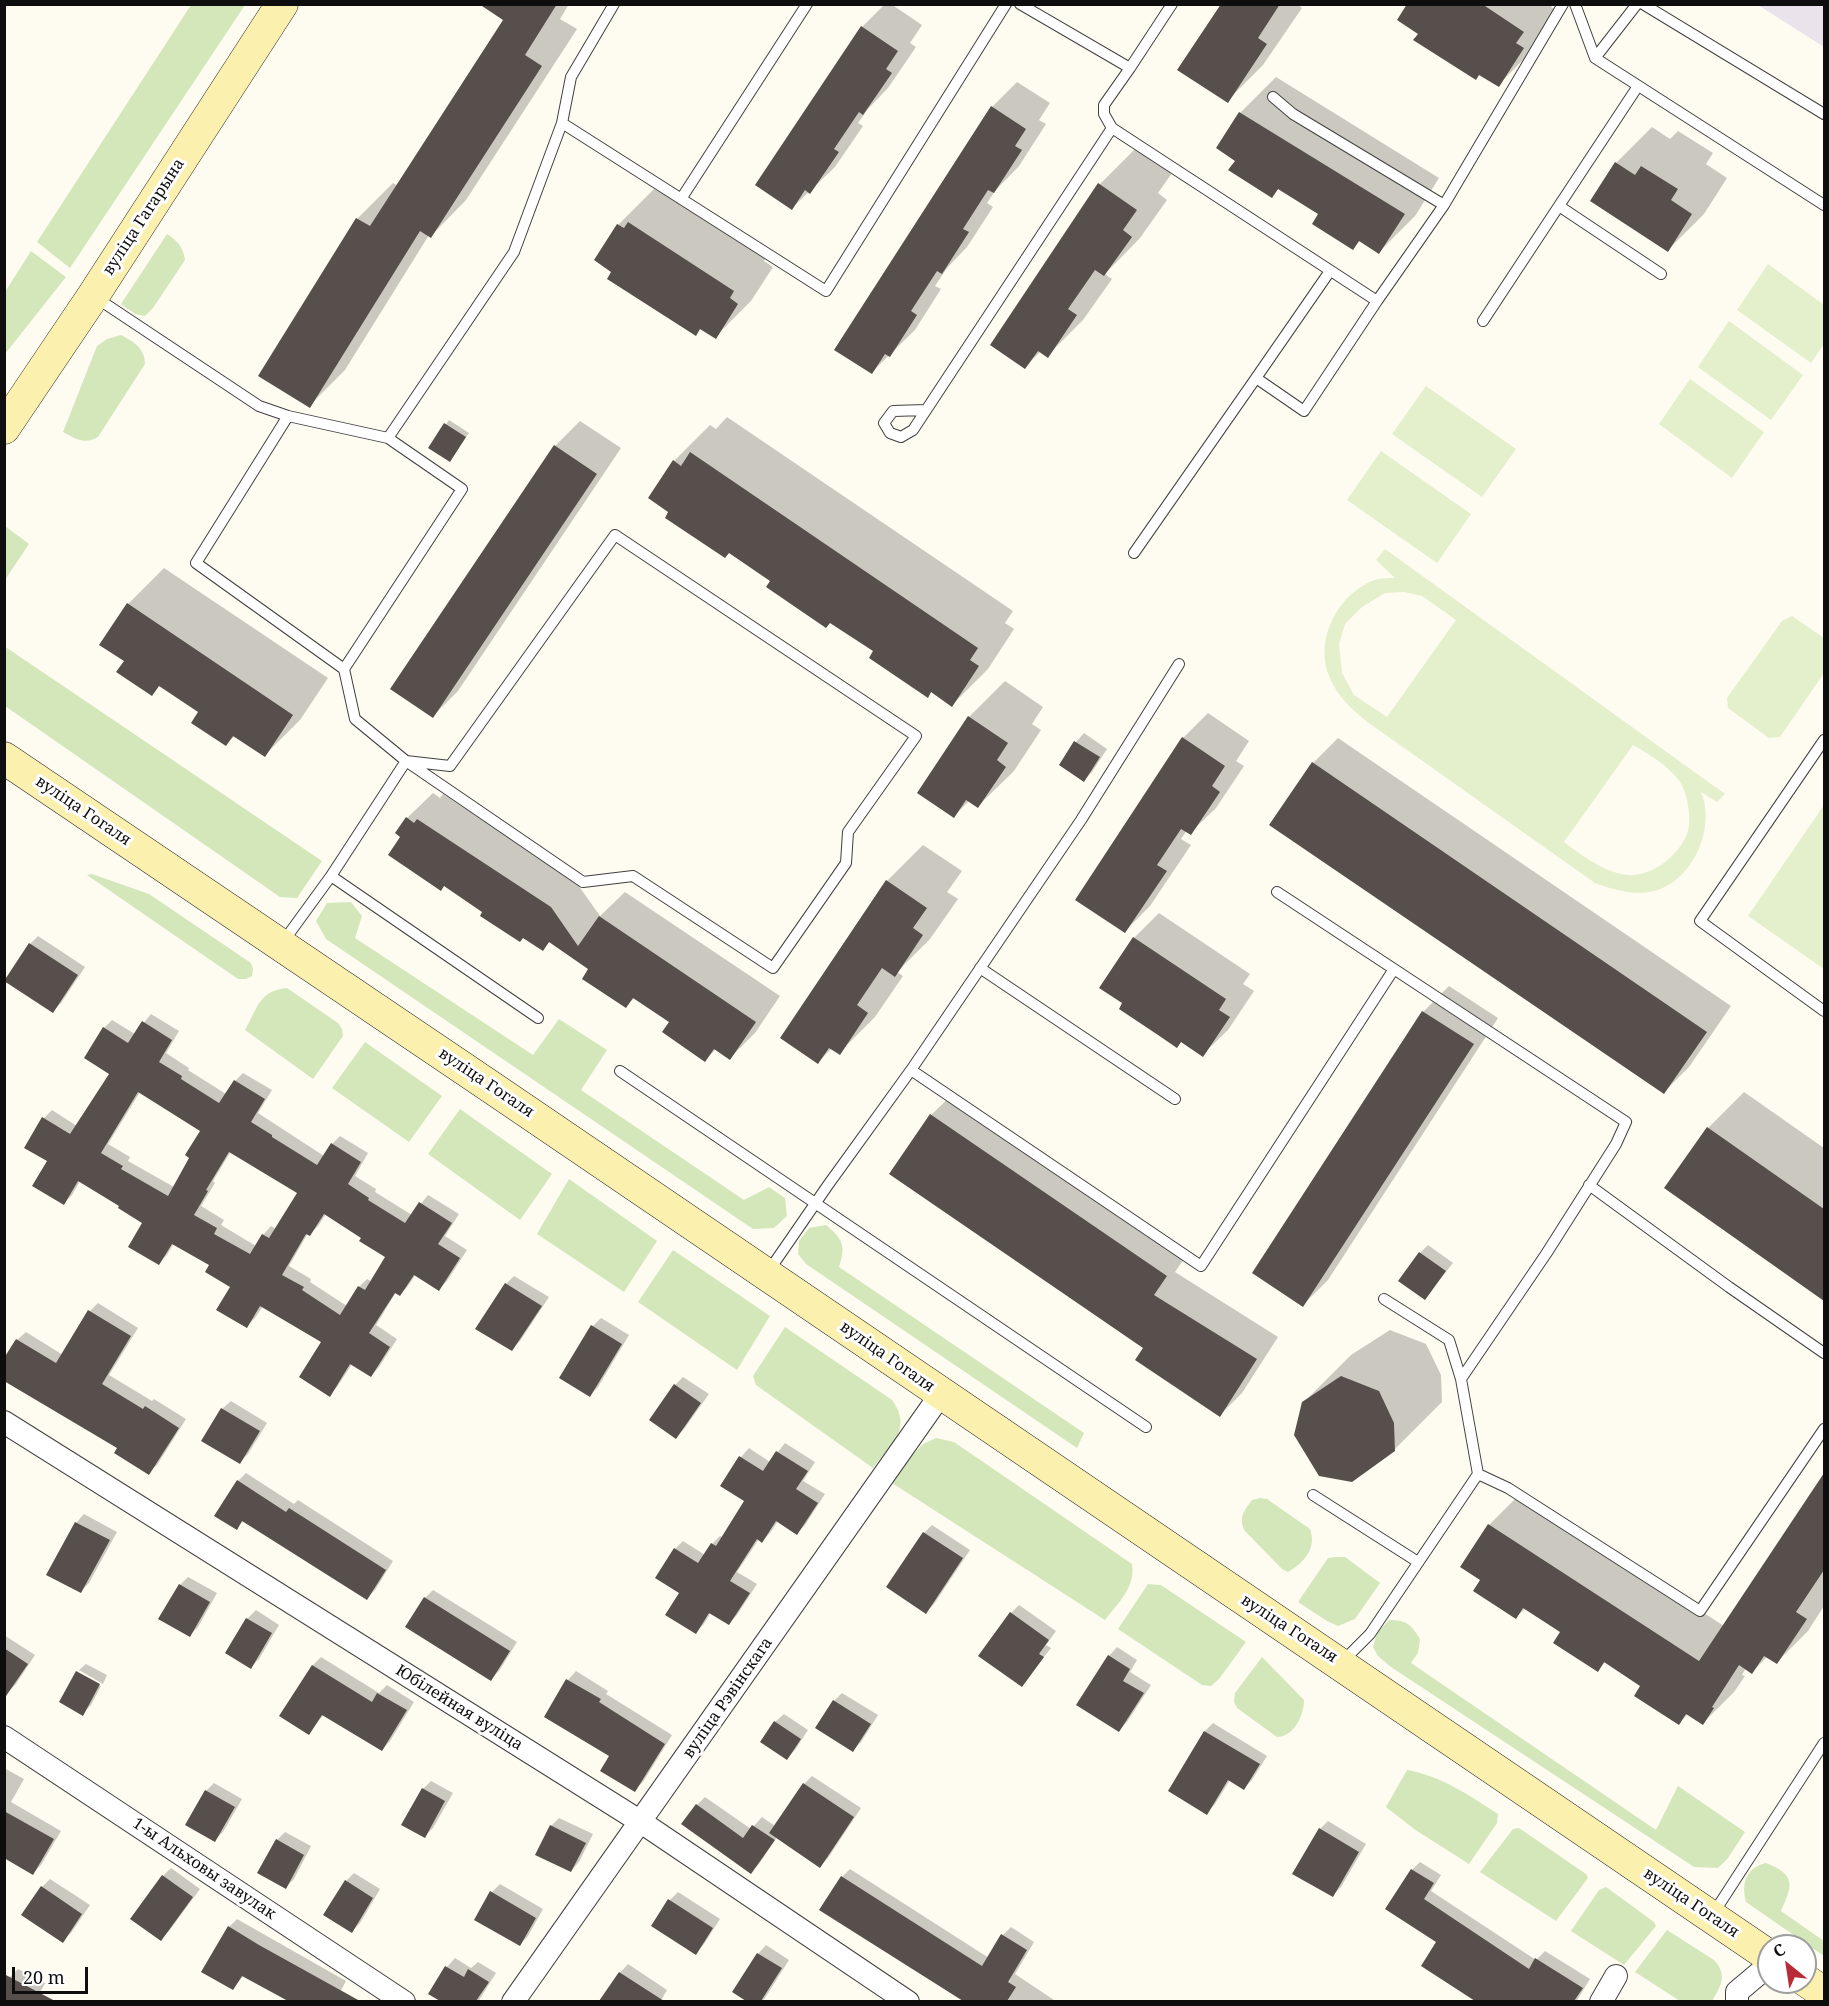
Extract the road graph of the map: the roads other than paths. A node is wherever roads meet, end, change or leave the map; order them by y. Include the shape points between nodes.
1 (282, 4) edge
2 (614, 4) edge
3 (807, 4) edge
4 (1006, 4) edge
5 (1020, 4) edge
6 (1172, 4) edge
7 (1563, 4) edge
8 (1575, 4) edge
9 (1637, 4) edge
10 (1644, 4) edge
11 (1595, 58) junction
12 (1130, 68) junction
13 (1638, 86) junction
14 (1273, 98) dead end
15 (1824, 114) edge
16 (562, 123) junction
17 (1112, 128) junction
18 (681, 199) junction
19 (1444, 205) junction
20 (1824, 205) edge
21 (1559, 206) junction
22 (1330, 270) junction
23 (1661, 274) dead end
24 (93, 296) junction
25 (1377, 301) junction
26 (1482, 321) dead end
27 (1256, 378) junction
28 (926, 410) dead end
29 (288, 416) junction
30 (4, 429) edge
31 (388, 438) junction
32 (1134, 553) dead end
33 (1179, 664) dead end
34 (344, 669) junction
35 (1824, 740) edge
36 (4, 758) edge
37 (406, 761) junction
38 (331, 876) junction
39 (1277, 892) dead end
40 (281, 944) junction
41 (980, 968) junction
42 (1394, 969) junction
43 (1824, 1011) edge
44 (538, 1018) dead end
45 (911, 1070) junction
46 (620, 1071) dead end
47 (1175, 1099) dead end
48 (1589, 1185) junction
49 (816, 1202) junction
50 (767, 1273) junction
51 (1384, 1299) dead end
52 (1824, 1353) edge
53 (1461, 1379) junction
54 (941, 1394) junction
55 (4, 1422) edge
56 (1146, 1427) dead end
57 (1824, 1430) edge
58 (1478, 1474) junction
59 (1313, 1495) dead end
60 (1418, 1562) junction
61 (1341, 1663) junction
62 (4, 1737) edge
63 (1824, 1743) edge
64 (641, 1822) junction
65 (1711, 1916) junction
66 (1757, 1948) edge
67 (1616, 1976) dead end
68 (1757, 1977) edge
69 (1735, 1998) edge
70 (901, 1999) edge
71 (404, 2001) edge
72 (513, 2001) edge
73 (1602, 2001) edge

1 - 24 main road, вуліца Гагарына
2 - 16 lane via 571,77
3 - 18 lane
4 - 18 lane via 826,291
5 - 12 lane
6 - 12 lane
7 - 19 lane
8 - 11 lane
9 - 11 lane
10 - 15 lane
11 - 13 lane
12 - 17 lane via 1104,105
13 - 20 lane
13 - 21 lane
14 - 19 lane
16 - 18 lane
16 - 31 lane via 514,252
17 - 22 lane
17 - 28 lane
19 - 25 lane
21 - 23 lane
21 - 26 lane
22 - 25 lane
22 - 27 lane
24 - 29 lane via 259,406
24 - 30 main road, вуліца Гагарына
25 - 27 lane via 1305,411
27 - 32 lane
29 - 31 lane
29 - 34 lane via 196,563
31 - 34 lane via 462,489
33 - 41 lane via 1081,820
34 - 37 lane via 355,719
35 - 43 lane via 1700,921
36 - 40 main road, вуліца Гогаля
37 - 37 lane via 450,766 615,535 916,735 848,832 846,862 773,968 633,876 583,882
37 - 38 lane
38 - 40 lane
38 - 44 lane
39 - 42 lane
40 - 50 main road, вуліца Гогаля
41 - 45 lane
41 - 47 lane
42 - 45 lane via 1201,1266
42 - 48 lane via 1626,1122
45 - 49 lane
46 - 49 lane
48 - 52 lane
48 - 53 lane
49 - 50 lane
49 - 56 lane
50 - 54 main road, вуліца Гогаля
51 - 53 lane via 1449,1340
53 - 58 lane
54 - 61 main road, вуліца Гогаля
54 - 64 street, вуліца Рэвінскага
55 - 64 street, Юбілейная вуліца
57 - 58 lane via 1700,1611 1508,1488
58 - 60 lane
59 - 60 lane
60 - 61 lane via 1370,1634
61 - 65 main road, вуліца Гогаля
62 - 71 street, 1-ы Альховы завулак
63 - 65 lane
64 - 70 street, Юбілейная вуліца
64 - 72 street, вуліца Рэвінскага
65 - 66 main road, вуліца Гогаля
67 - 73 street
68 - 69 street

